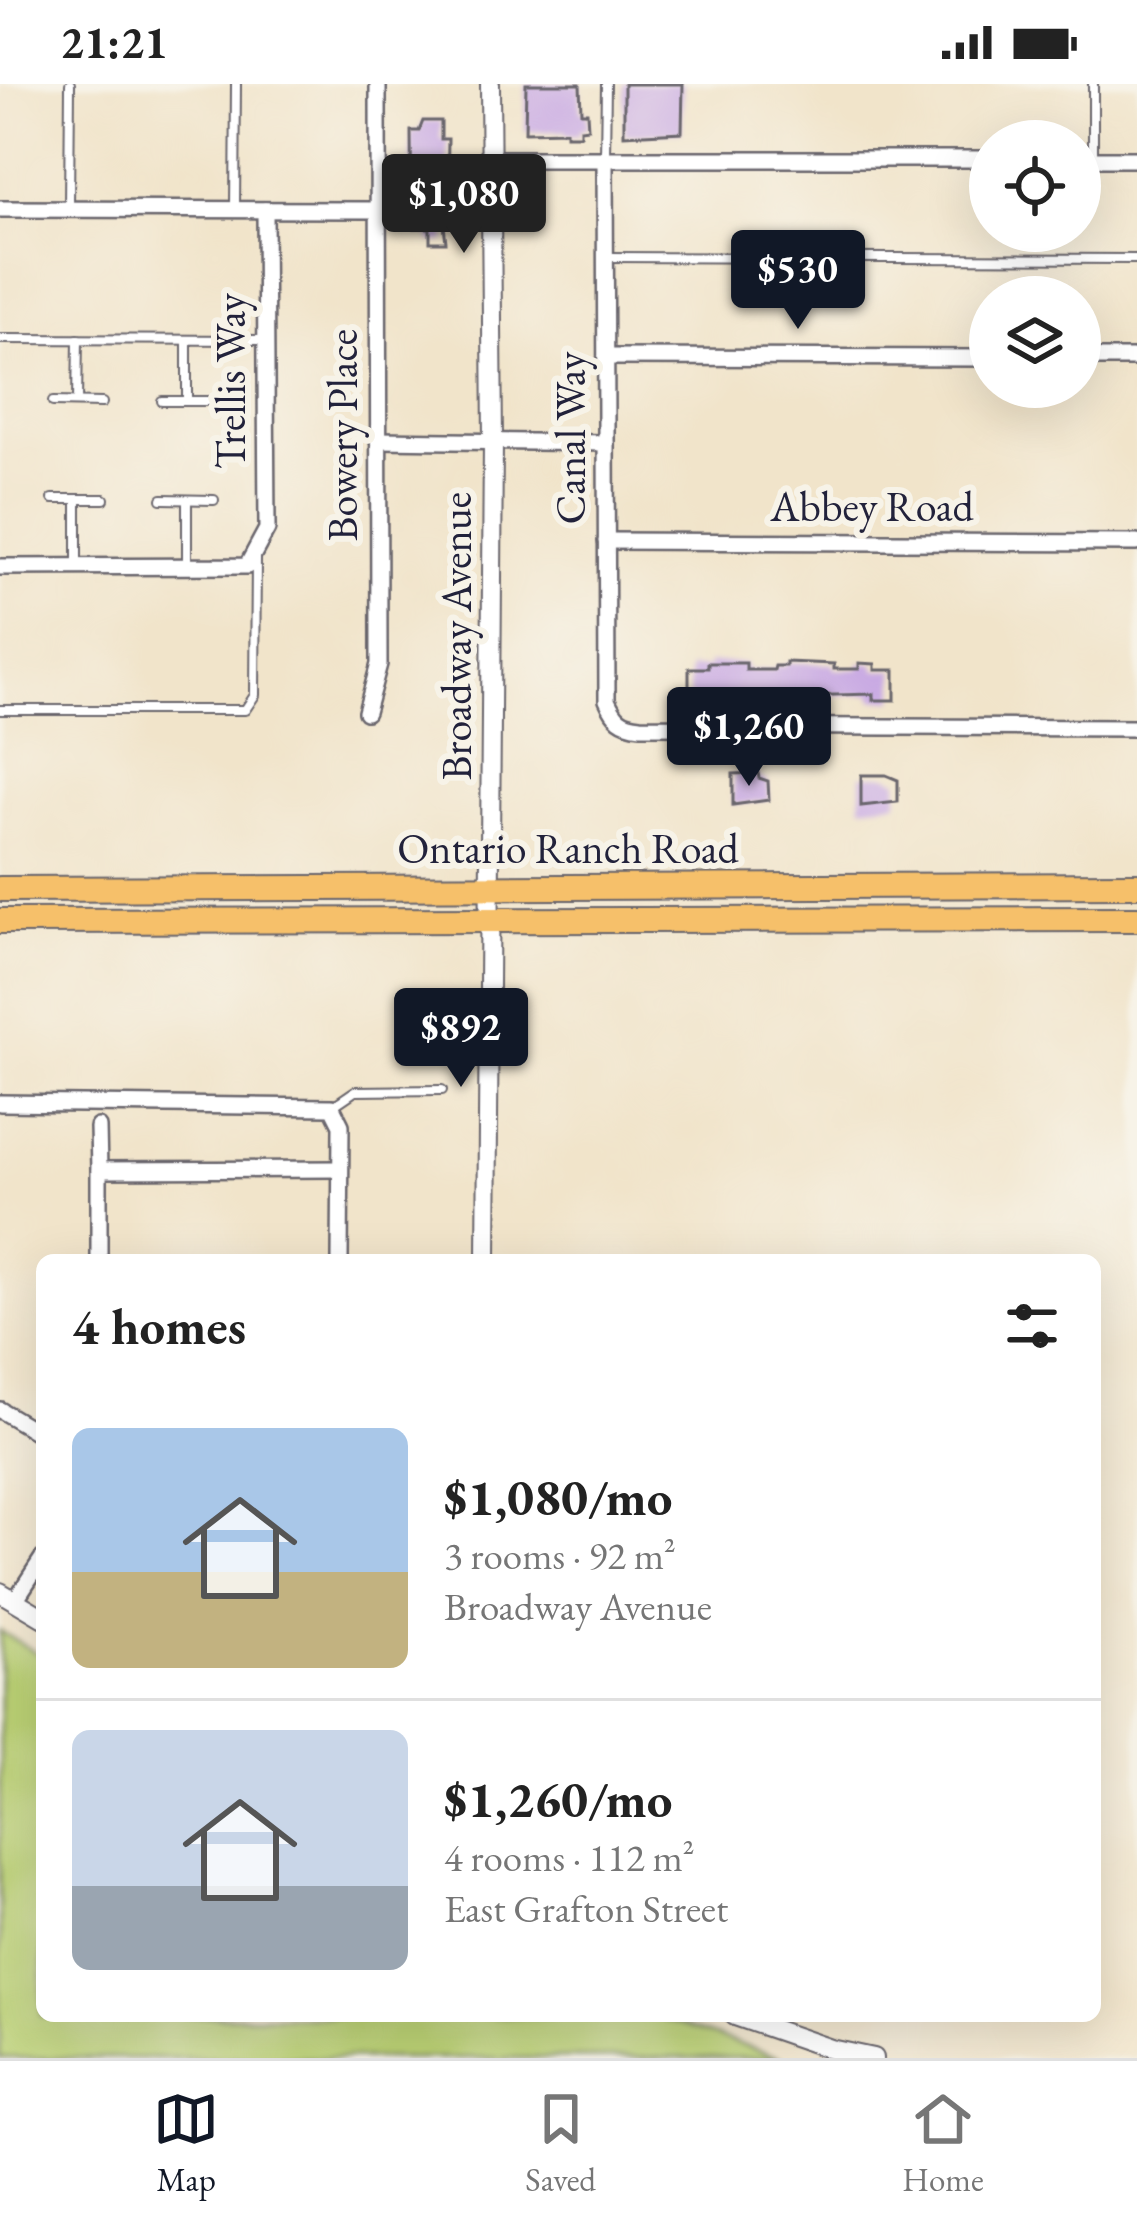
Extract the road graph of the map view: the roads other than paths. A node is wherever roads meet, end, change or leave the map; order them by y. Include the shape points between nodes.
1 (70, 84) edge
2 (236, 84) edge
3 (378, 84) edge
4 (490, 84) edge
5 (606, 84) edge
6 (1093, 84) edge
7 (1090, 120) edge
8 (490, 159) junction
9 (605, 159) junction
10 (969, 159) edge
11 (1101, 159) edge
12 (1137, 159) edge
13 (0, 209) edge
14 (69, 209) junction
15 (235, 210) junction
16 (265, 210) junction
17 (378, 210) junction
18 (606, 257) junction
19 (1137, 259) edge
20 (0, 339) edge
21 (78, 339) junction
22 (187, 340) junction
23 (266, 340) junction
24 (606, 357) junction
25 (969, 358) edge
26 (1101, 358) edge
27 (1137, 358) edge
28 (162, 401) dead end
29 (187, 401) junction
30 (213, 401) dead end
31 (53, 402) dead end
32 (77, 402) junction
33 (102, 403) dead end
34 (378, 440) junction
35 (493, 442) junction
36 (606, 443) junction
37 (53, 499) dead end
38 (76, 499) junction
39 (104, 499) dead end
40 (162, 500) dead end
41 (187, 500) junction
42 (214, 500) dead end
43 (606, 541) junction
44 (1137, 543) edge
45 (256, 550) junction
46 (187, 566) junction
47 (0, 567) edge
48 (77, 567) junction
49 (0, 710) edge
50 (366, 712) dead end
51 (1137, 728) edge
52 (1137, 885) edge
53 (490, 887) junction
54 (732, 887) junction
55 (0, 890) edge
56 (1137, 919) edge
57 (0, 920) edge
58 (235, 920) junction
59 (490, 920) junction
60 (442, 1090) dead end
61 (0, 1103) edge
62 (332, 1107) junction
63 (98, 1127) dead end
64 (340, 1169) junction
65 (99, 1170) junction
66 (99, 1254) edge
67 (340, 1254) edge
68 (487, 1254) edge
69 (0, 1410) edge
70 (36, 1431) edge
71 (36, 1566) edge
72 (8, 1596) edge
73 (36, 1613) edge
74 (752, 2022) edge
75 (874, 2058) edge

1 - 14 lane
2 - 15 lane
3 - 17 street, Bowery Place
4 - 8 street, Broadway Avenue
5 - 9 lane
6 - 7 lane
8 - 9 street
8 - 35 street, Broadway Avenue
9 - 10 street
9 - 18 street, Canal Way
11 - 12 street
13 - 14 street
14 - 15 street
15 - 16 street
16 - 17 street
16 - 23 street, Trellis Way
17 - 34 street, Bowery Place
18 - 19 lane
18 - 24 street, Canal Way
20 - 21 lane
21 - 22 lane
21 - 32 lane
22 - 23 lane
22 - 29 lane
23 - 45 street, Trellis Way via 267,530
24 - 25 street
24 - 36 street, Canal Way
26 - 27 street
28 - 29 lane
29 - 30 lane
31 - 32 lane
32 - 33 lane
34 - 35 street
34 - 50 street, Bowery Place via 379,664
35 - 36 street
35 - 53 street, Broadway Avenue
36 - 43 street, Canal Way
37 - 38 lane
38 - 39 lane
38 - 48 lane
40 - 41 lane
41 - 42 lane
41 - 46 lane
43 - 44 street, Abbey Road
43 - 51 street, Canal Way via 607,700 626,724
45 - 46 street via 247,566
45 - 49 lane via 255,695 245,710
46 - 48 street
47 - 48 street
52 - 54 main road, Ontario Ranch Road
53 - 54 main road, Ontario Ranch Road
53 - 55 main road, Ontario Ranch Road
53 - 58 main road via 478,902 263,904
53 - 59 street, Broadway Avenue
54 - 59 main road via 702,902 509,905
56 - 59 main road, Ontario Ranch Road
57 - 58 main road, Ontario Ranch Road
58 - 59 main road, Ontario Ranch Road
59 - 68 street, Broadway Avenue
60 - 62 lane via 355,1091
61 - 62 street
62 - 64 street via 341,1125
63 - 65 street
64 - 65 street
64 - 67 street
65 - 66 street
69 - 70 street
71 - 72 street
72 - 73 street
74 - 75 street

